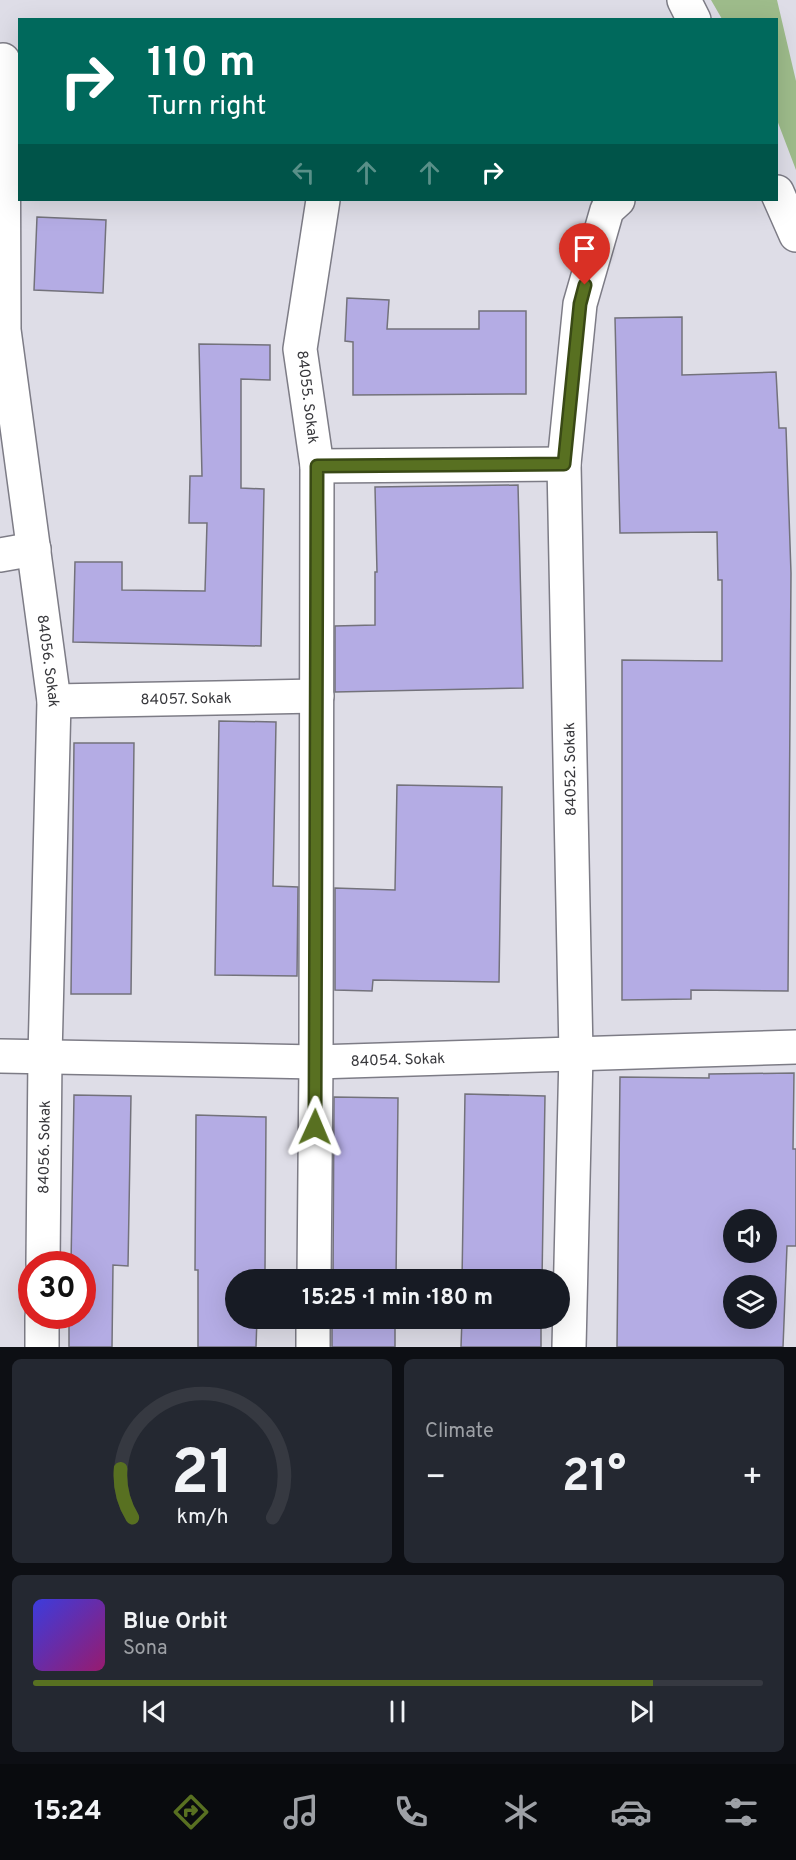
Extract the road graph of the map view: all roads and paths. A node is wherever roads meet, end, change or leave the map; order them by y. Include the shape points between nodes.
1 (684, 0) edge
2 (693, 18) edge
3 (8, 61) edge
4 (778, 194) edge
5 (323, 201) edge
6 (617, 201) edge
7 (796, 235) edge
8 (564, 464) junction
9 (317, 466) junction
10 (34, 549) junction
11 (0, 555) edge
12 (317, 696) junction
13 (54, 701) junction
14 (796, 1047) edge
15 (576, 1054) junction
16 (0, 1056) edge
17 (45, 1056) junction
18 (316, 1062) junction
19 (43, 1251) edge
20 (314, 1269) edge
21 (42, 1329) edge
22 (313, 1329) edge
23 (42, 1347) edge
24 (313, 1347) edge
25 (568, 1347) edge

1 - 2 street
3 - 10 street, 84056. Sokak via 4,330
4 - 7 street
5 - 9 street, 84055. Sokak via 300,349
6 - 8 street, 84052. Sokak via 607,210 580,304
8 - 9 street
8 - 15 street, 84052. Sokak
9 - 12 street, 84055. Sokak
10 - 11 street
10 - 13 street, 84056. Sokak
12 - 13 street, 84057. Sokak
12 - 18 street, 84055. Sokak
13 - 17 street, 84056. Sokak
14 - 15 street, 84054. Sokak
15 - 18 street, 84054. Sokak
15 - 25 street, 84052. Sokak
16 - 17 street, 84054. Sokak
17 - 18 street, 84054. Sokak
17 - 19 street, 84056. Sokak
18 - 20 street, 84055. Sokak
21 - 23 street
22 - 24 street

